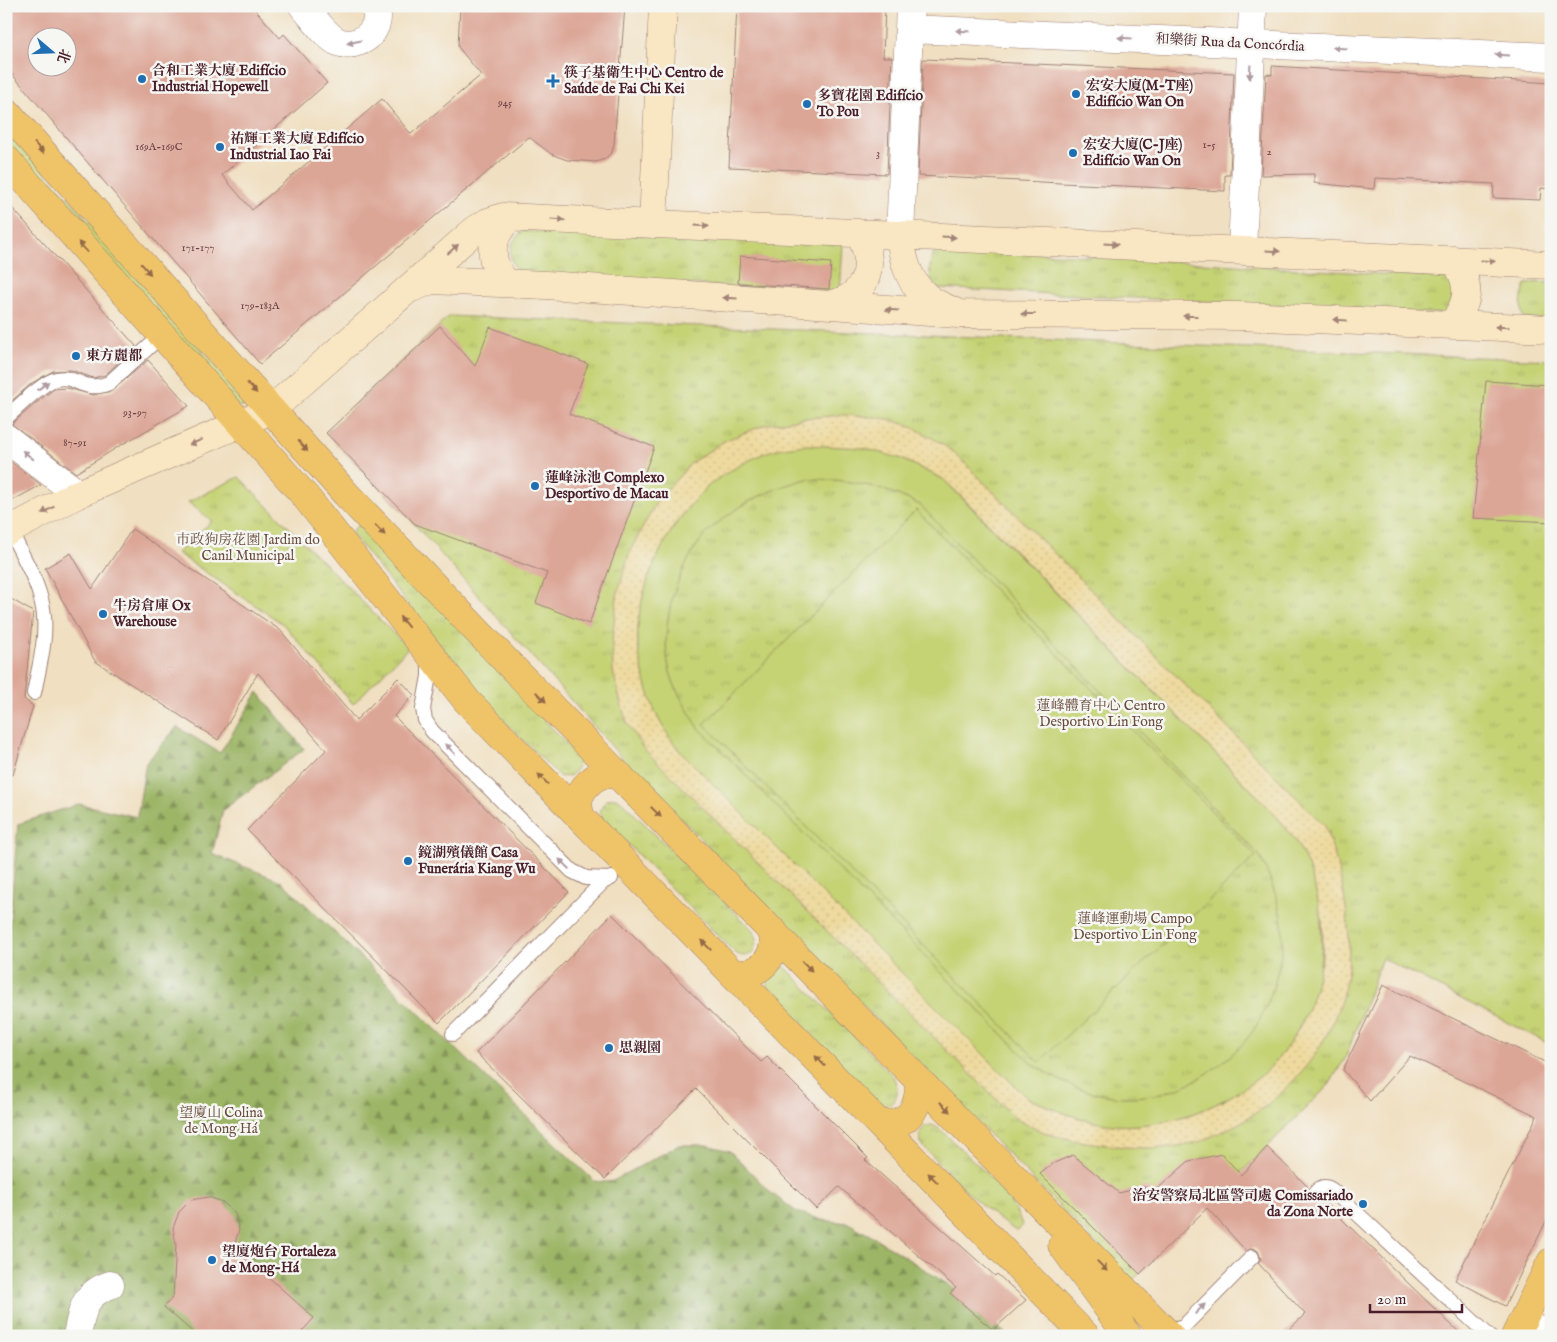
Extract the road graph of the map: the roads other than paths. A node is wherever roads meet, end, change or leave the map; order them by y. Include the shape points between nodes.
1 (303, 6) edge
2 (376, 6) edge
3 (663, 6) edge
4 (1253, 6) edge
5 (910, 18) edge
6 (1251, 44) junction
7 (1551, 57) edge
8 (6, 111) edge
9 (6, 160) edge
10 (509, 218) junction
11 (653, 224) junction
12 (858, 233) junction
13 (900, 235) junction
14 (1242, 250) junction
15 (1455, 260) junction
16 (1551, 264) edge
17 (506, 283) junction
18 (404, 292) junction
19 (829, 305) junction
20 (958, 314) junction
21 (1452, 326) junction
22 (1551, 329) edge
23 (162, 335) junction
24 (271, 410) junction
25 (6, 418) edge
26 (240, 423) junction
27 (6, 438) edge
28 (78, 494) junction
29 (8, 531) edge
30 (429, 652) junction
31 (34, 693) dead end
32 (620, 776) junction
33 (581, 818) junction
34 (608, 879) junction
35 (640, 879) junction
36 (774, 932) junction
37 (734, 973) junction
38 (453, 1034) dead end
39 (919, 1082) junction
40 (880, 1123) junction
41 (1007, 1168) junction
42 (1314, 1193) dead end
43 (966, 1213) junction
44 (1252, 1257) dead end
45 (1551, 1262) edge
46 (110, 1285) dead end
47 (1518, 1329) edge
48 (1165, 1330) edge
49 (1551, 1335) edge
50 (77, 1336) edge
51 (1086, 1336) edge
52 (1127, 1336) edge
53 (1489, 1336) edge

2 -> 1 street via 376,25 371,33 364,40 346,44 329,36
3 - 11 main road
4 - 6 street
6 -> 5 street, 和樂街 Rua da Concórdia
5 - 13 street
7 -> 6 street, 和樂街 Rua da Concórdia
6 -> 14 street
8 -> 24 main road
23 -> 9 main road
10 -> 11 main road
10 - 17 main road via 499,228 493,257 497,272
18 -> 10 main road via 475,230 488,222
11 -> 12 main road
12 - 13 main road
12 - 19 main road via 868,256 868,270 863,283 842,302
13 -> 14 main road
13 - 20 main road via 903,260 914,283 932,301
14 -> 15 main road
15 -> 16 main road
15 - 21 main road via 1467,286 1466,300
17 - 18 main road via 432,280
19 -> 17 main road
18 - 24 main road
20 -> 19 main road
21 -> 20 main road via 1239,316
22 -> 21 main road
25 -> 23 lane via 55,379 75,380 90,387 109,383
23 - 26 main road
24 - 26 main road
24 -> 32 main road via 346,494
26 -> 28 main road
30 -> 26 main road via 305,496
28 -> 27 street
28 -> 29 main road
29 - 31 lane via 36,586 43,609 44,630
33 -> 30 main road via 467,701
34 -> 30 lane via 586,878 572,871 432,731 423,710
32 - 33 main road via 599,776 584,788 578,803
32 -> 36 main road
33 - 35 main road
34 - 35 lane via 627,875
34 - 38 lane
37 -> 35 main road
36 - 37 main road via 774,947 763,966 747,974
36 -> 39 main road
40 -> 37 main road
39 - 40 main road via 918,1100 909,1115 897,1124
39 -> 41 main road
43 -> 40 main road
41 -> 48 main road
41 - 52 main road
42 - 53 lane via 1322,1187 1332,1190
43 - 51 main road
43 - 52 main road
48 -> 44 lane via 1184,1326
45 - 47 main road
46 - 50 street via 100,1288 85,1303
47 - 49 street

